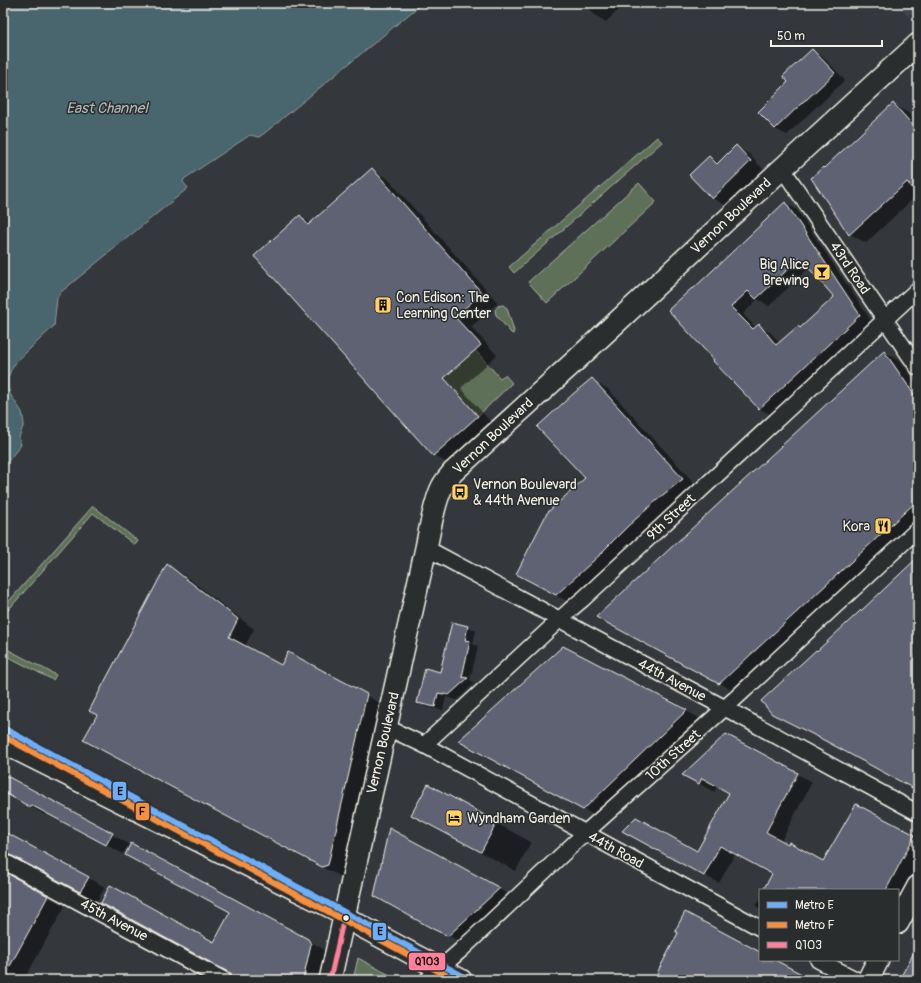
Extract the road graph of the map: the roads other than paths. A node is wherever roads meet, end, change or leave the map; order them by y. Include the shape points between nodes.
1 (915, 53) edge
2 (782, 168) junction
3 (918, 290) edge
4 (885, 320) junction
5 (918, 368) edge
6 (918, 529) edge
7 (426, 548) junction
8 (560, 620) junction
9 (725, 708) junction
10 (386, 727) junction
11 (424, 745) junction
12 (3, 746) edge
13 (918, 813) edge
14 (585, 833) junction
15 (3, 861) edge
16 (918, 886) edge
17 (344, 917) junction
18 (899, 921) edge
19 (759, 927) edge
20 (820, 961) edge
21 (878, 961) edge
22 (434, 974) edge
23 (224, 980) edge
24 (330, 980) edge
25 (461, 980) edge
26 (856, 980) edge
27 (868, 980) edge

1 - 2 main road, Vernon Boulevard
2 - 4 street, 43rd Road
2 - 7 main road, Vernon Boulevard via 449,477 442,486
3 - 4 street, 9th Street
4 - 5 street, 43rd Road
4 - 8 street, 9th Street
6 - 9 street, 10th Street
7 - 8 street, 44th Avenue
7 - 10 main road, Vernon Boulevard
8 - 9 street, 44th Avenue
8 - 11 street, 9th Street
9 - 13 street, 44th Avenue
9 - 14 street, 10th Street
10 - 11 street, 44th Road
10 - 17 main road, Vernon Boulevard
11 - 14 street, 44th Road
12 - 17 street
14 - 19 street, 44th Road
14 - 22 street, 10th Street
15 - 23 street, 45th Avenue
16 - 18 main road
17 - 22 main road
17 - 24 main road, Vernon Boulevard
20 - 26 street
21 - 27 main road
22 - 25 main road

